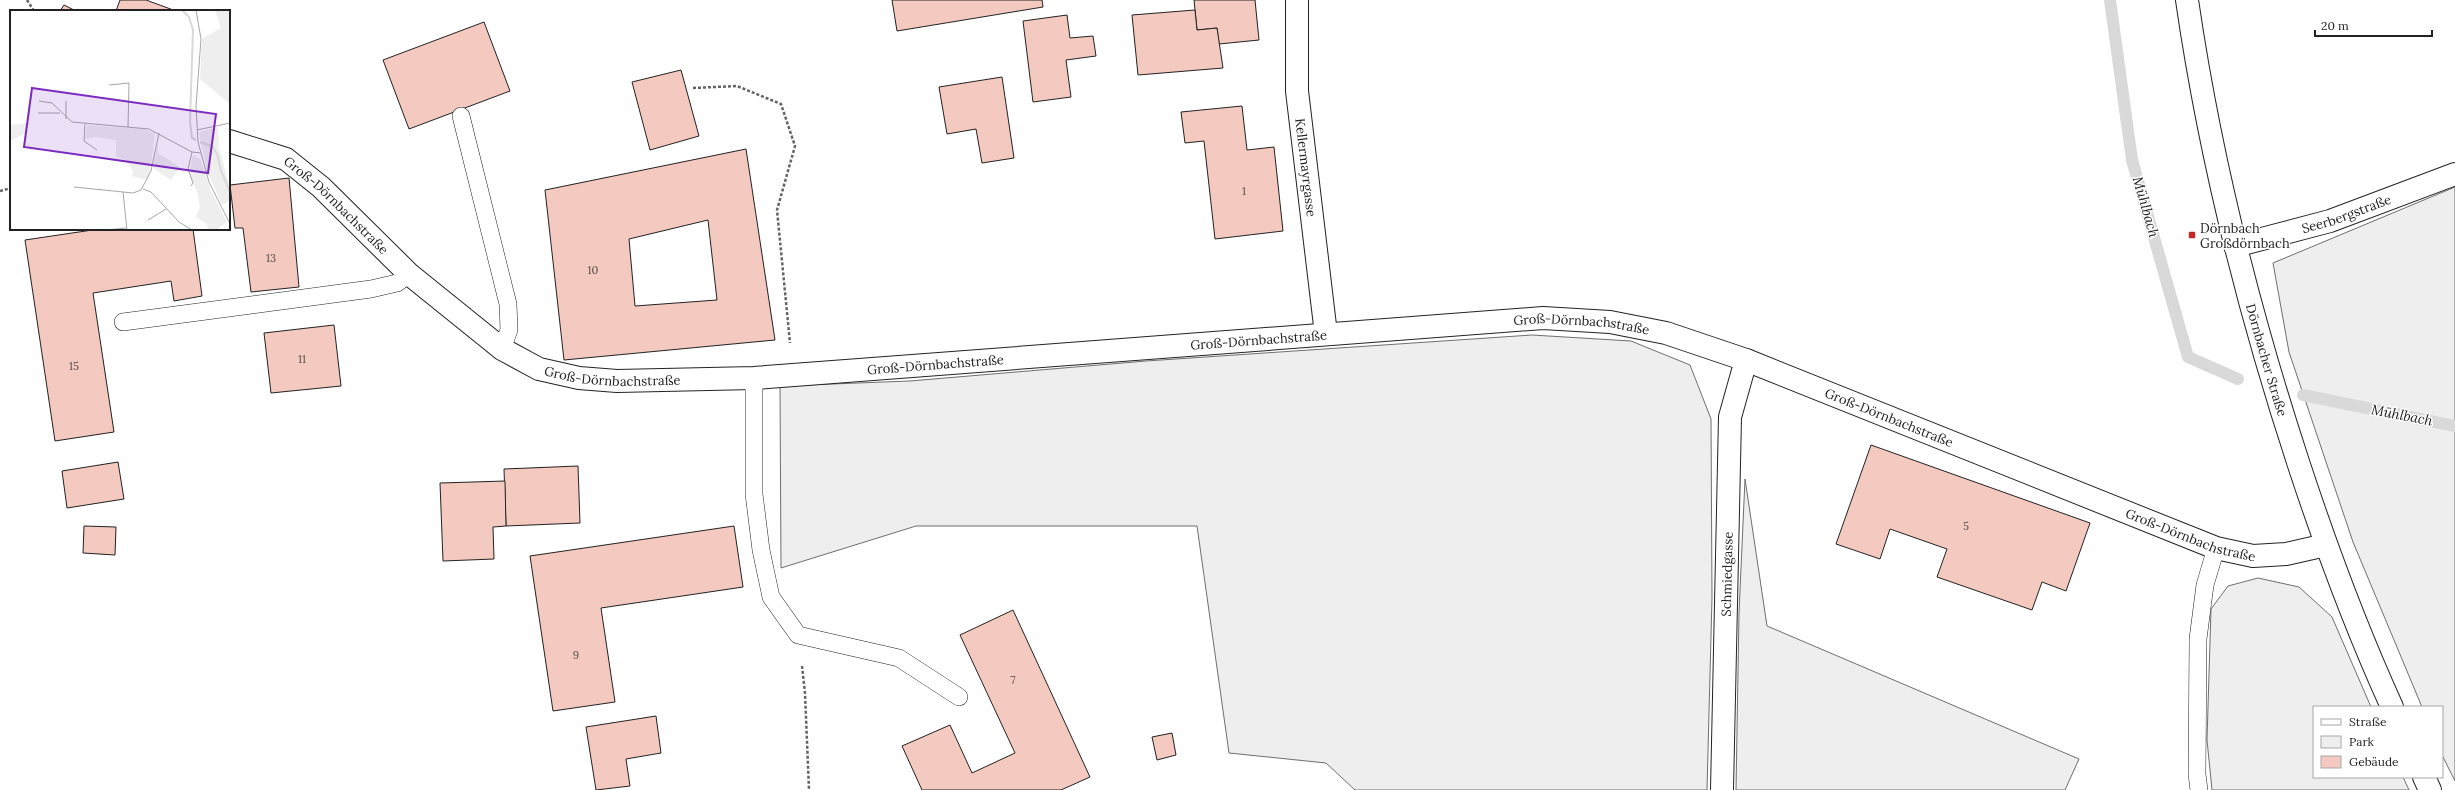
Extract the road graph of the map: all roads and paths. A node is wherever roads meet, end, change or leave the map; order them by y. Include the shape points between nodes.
1 (27, 0) edge
2 (1297, 0) edge
3 (2187, 0) edge
4 (33, 10) edge
5 (693, 88) dead end
6 (461, 116) dead end
7 (230, 141) edge
8 (2455, 174) edge
9 (10, 188) edge
10 (0, 191) edge
11 (2235, 246) junction
12 (409, 274) junction
13 (123, 322) dead end
14 (1326, 334) junction
15 (502, 349) junction
16 (1746, 360) junction
17 (794, 375) junction
18 (754, 378) junction
19 (2326, 545) junction
20 (2216, 548) junction
21 (798, 635) junction
22 (959, 697) dead end
23 (2392, 706) edge
24 (2424, 778) edge
25 (809, 790) edge
26 (1722, 790) edge
27 (2199, 790) edge
28 (2430, 790) edge

1 - 4 path
2 - 14 street, Kellermayrgasse via 1297,91
3 - 11 street, Dörnbacher Straße via 2195,55
5 - 17 path via 737,86 781,104 795,146 777,210
6 - 15 lane via 508,304 509,330
7 - 12 street, Groß-Dörnbachstraße via 286,159 322,188
8 - 11 street, Seerbergstraße via 2330,221
9 - 10 path
11 - 19 street, Dörnbacher Straße via 2265,357
12 - 13 lane via 397,283 371,289
12 - 15 street, Groß-Dörnbachstraße
14 - 16 street, Groß-Dörnbachstraße via 1543,318 1610,322 1666,333
14 - 17 street, Groß-Dörnbachstraße
15 - 18 street, Groß-Dörnbachstraße via 539,369 579,378 617,381
16 - 20 street, Groß-Dörnbachstraße
16 - 26 street, Schmiedgasse via 1730,417
17 - 18 street, Groß-Dörnbachstraße
18 - 21 lane via 754,494 761,550 771,597
19 - 20 street, Groß-Dörnbachstraße via 2286,554 2253,556
19 - 23 street, Dörnbacher Straße
20 - 27 lane via 2205,585 2198,639
21 - 22 lane via 899,658
21 - 25 path via 805,693
24 - 28 street

